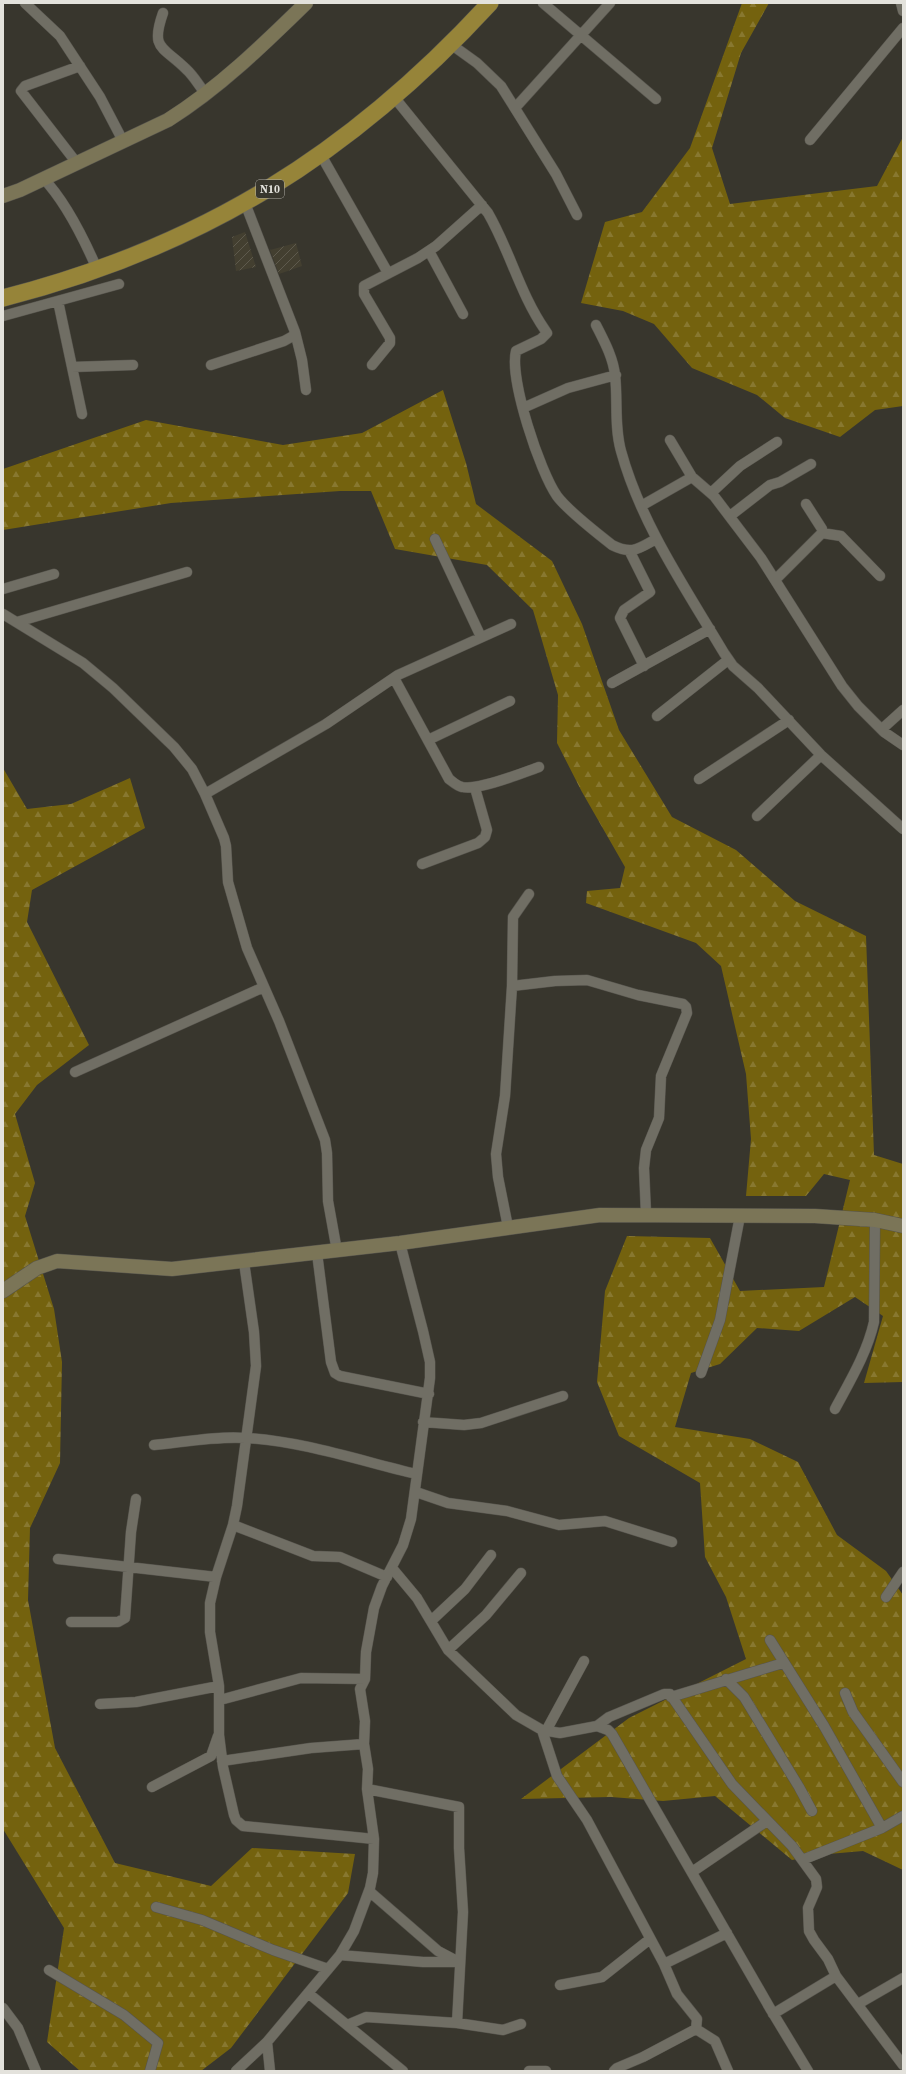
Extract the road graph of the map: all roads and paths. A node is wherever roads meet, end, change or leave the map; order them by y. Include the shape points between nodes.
1 (25, 3) edge
2 (306, 3) edge
3 (490, 3) edge
4 (543, 3) edge
5 (610, 3) edge
6 (901, 3) edge
7 (903, 11) edge
8 (163, 13) dead end
9 (903, 28) edge
10 (580, 36) junction
11 (452, 45) junction
12 (80, 66) junction
13 (206, 94) junction
14 (394, 97) junction
15 (656, 99) dead end
16 (515, 108) junction
17 (810, 140) dead end
18 (123, 141) junction
19 (321, 156) junction
20 (76, 162) junction
21 (43, 178) junction
22 (3, 196) edge
23 (245, 203) junction
24 (482, 206) junction
25 (577, 215) dead end
26 (428, 251) junction
27 (97, 270) junction
28 (388, 273) junction
29 (119, 284) dead end
30 (3, 298) edge
31 (58, 301) junction
32 (463, 314) dead end
33 (3, 316) edge
34 (596, 325) dead end
35 (295, 332) junction
36 (133, 365) dead end
37 (211, 365) dead end
38 (372, 365) dead end
39 (72, 367) junction
40 (616, 375) junction
41 (306, 390) dead end
42 (524, 408) junction
43 (82, 414) dead end
44 (670, 440) dead end
45 (777, 442) dead end
46 (811, 464) dead end
47 (692, 477) junction
48 (711, 493) junction
49 (806, 504) dead end
50 (641, 506) junction
51 (730, 516) junction
52 (822, 533) junction
53 (436, 539) dead end
54 (656, 539) junction
55 (630, 552) junction
56 (187, 572) dead end
57 (54, 574) dead end
58 (880, 576) dead end
59 (774, 580) junction
60 (3, 589) edge
61 (3, 614) edge
62 (17, 622) junction
63 (511, 624) dead end
64 (710, 629) junction
65 (481, 637) junction
66 (728, 660) junction
67 (644, 666) junction
68 (394, 678) junction
69 (612, 683) dead end
70 (510, 701) dead end
71 (903, 710) edge
72 (657, 716) dead end
73 (789, 720) junction
74 (882, 729) junction
75 (428, 740) junction
76 (903, 745) edge
77 (821, 755) junction
78 (539, 768) dead end
79 (699, 779) dead end
80 (475, 788) junction
81 (205, 794) junction
82 (757, 816) dead end
83 (903, 830) edge
84 (422, 864) dead end
85 (529, 894) dead end
86 (512, 986) junction
87 (264, 987) junction
88 (76, 1072) dead end
89 (646, 1214) junction
90 (740, 1216) junction
91 (875, 1220) junction
92 (903, 1226) edge
93 (508, 1227) junction
94 (400, 1243) junction
95 (337, 1251) junction
96 (317, 1254) junction
97 (244, 1262) junction
98 (3, 1290) edge
99 (701, 1373) dead end
100 (429, 1394) junction
101 (563, 1396) dead end
102 (835, 1409) dead end
103 (423, 1422) junction
104 (246, 1438) junction
105 (154, 1445) dead end
106 (416, 1474) junction
107 (416, 1492) junction
108 (136, 1499) dead end
109 (233, 1525) junction
110 (672, 1542) dead end
111 (491, 1556) dead end
112 (58, 1558) dead end
113 (129, 1568) junction
114 (903, 1572) edge
115 (389, 1573) junction
116 (521, 1573) dead end
117 (216, 1576) junction
118 (886, 1597) dead end
119 (431, 1621) junction
120 (71, 1622) dead end
121 (770, 1640) dead end
122 (448, 1650) junction
123 (584, 1661) dead end
124 (783, 1663) junction
125 (365, 1679) junction
126 (726, 1679) junction
127 (219, 1686) junction
128 (845, 1693) dead end
129 (672, 1697) junction
130 (220, 1700) junction
131 (100, 1704) dead end
132 (597, 1726) junction
133 (544, 1731) junction
134 (219, 1735) junction
135 (364, 1744) junction
136 (222, 1761) junction
137 (903, 1782) edge
138 (152, 1787) dead end
139 (367, 1789) junction
140 (812, 1811) dead end
141 (903, 1816) edge
142 (767, 1821) junction
143 (882, 1828) junction
144 (374, 1839) junction
145 (802, 1860) junction
146 (692, 1872) junction
147 (369, 1892) junction
148 (156, 1907) dead end
149 (728, 1933) junction
150 (650, 1939) junction
151 (340, 1954) junction
152 (459, 1962) junction
153 (664, 1964) junction
154 (328, 1969) junction
155 (49, 1970) dead end
156 (836, 1976) junction
157 (903, 1978) edge
158 (560, 1985) dead end
159 (308, 1993) junction
160 (858, 2004) junction
161 (3, 2008) edge
162 (773, 2014) junction
163 (457, 2023) junction
164 (347, 2024) junction
165 (521, 2024) dead end
166 (696, 2029) junction
167 (267, 2042) junction
168 (903, 2065) edge
169 (36, 2071) edge
170 (150, 2071) edge
171 (236, 2071) edge
172 (270, 2071) edge
173 (403, 2071) edge
174 (529, 2071) edge
175 (546, 2071) edge
176 (614, 2071) edge
177 (728, 2071) edge
178 (808, 2071) edge

1 - 12 street via 60,36
2 - 13 street via 262,46
3 - 11 highway, N10
4 - 10 street
5 - 10 street
6 - 7 street
8 - 13 street via 158,42 164,52 188,70
9 - 17 street
10 - 15 street
10 - 16 street
11 - 14 highway, N10
11 - 16 street via 493,77
12 - 18 street
12 - 20 street via 25,86 20,91
13 - 18 street via 168,120
14 - 19 highway, N10
14 - 24 street
16 - 25 street via 556,174
18 - 20 street
19 - 23 highway, N10
19 - 28 street
20 - 21 street
21 - 22 street
21 - 27 street via 54,189 87,244
23 - 27 highway, N10 via 159,246
23 - 35 street
24 - 26 street
24 - 42 street via 496,227 524,296 547,334 516,351 515,380
26 - 28 street
26 - 32 street
27 - 30 highway, N10
28 - 38 street via 367,284 363,290 390,338 390,343
29 - 31 street
31 - 33 street
31 - 39 street
34 - 40 street via 612,358
35 - 37 street via 284,341
35 - 41 street
36 - 39 street
39 - 43 street
40 - 42 street via 568,388
40 - 50 street via 617,424 621,450
42 - 55 street via 534,446 557,496 612,546
44 - 47 street
45 - 48 street via 740,466
46 - 51 street via 770,485
47 - 48 street
47 - 50 street
48 - 51 street
49 - 52 street
50 - 54 street
51 - 59 street
52 - 58 street via 841,536
52 - 59 street
53 - 65 street
54 - 55 street
54 - 64 street
55 - 67 street via 650,592 624,610 620,618
56 - 62 street
57 - 60 street
59 - 74 street via 842,686
61 - 62 street
62 - 81 street via 83,663 113,688 174,746 192,769
63 - 65 street
64 - 66 street
64 - 67 street
65 - 68 street
66 - 72 street
66 - 73 street
67 - 69 street
68 - 75 street
68 - 81 street via 326,724
70 - 75 street
71 - 74 street
73 - 77 street
73 - 79 street
74 - 76 street
75 - 80 street via 449,779 456,785
77 - 82 street
77 - 83 street
78 - 80 street
80 - 84 street via 487,830 485,837 478,843
81 - 87 street via 226,846 226,876 247,948
85 - 86 street via 513,917
86 - 89 street via 555,980 586,980 638,995 683,1004 686,1007 687,1013 661,1076 659,1118 646,1150
86 - 93 street via 506,1096 496,1154
87 - 88 street
87 - 95 street via 325,1140 328,1201
89 - 90 street
89 - 93 street via 600,1215
90 - 91 street via 815,1216
90 - 99 street via 720,1320
91 - 92 street
91 - 102 street via 874,1322 857,1369
93 - 94 street
94 - 95 street
94 - 100 street via 430,1362
95 - 96 street
96 - 97 street
96 - 100 street via 331,1362 335,1373
97 - 98 street via 172,1269 57,1261 37,1268
97 - 104 street via 256,1366
100 - 103 street
101 - 103 street via 481,1424
103 - 106 street
104 - 105 street
104 - 106 street via 307,1447
104 - 109 street
106 - 107 street
107 - 110 street via 448,1503 507,1511 559,1525 605,1522
107 - 115 street via 403,1545
108 - 113 street
109 - 115 street via 313,1556 340,1557
109 - 117 street
111 - 119 street via 465,1589
112 - 113 street
113 - 117 street
113 - 120 street via 125,1618 118,1622
114 - 118 street
115 - 119 street via 414,1592
115 - 125 street via 374,1608 366,1652
116 - 122 street via 486,1615
117 - 127 street via 210,1603 210,1632
119 - 122 street
121 - 124 street
122 - 133 street via 516,1715
123 - 133 street
124 - 126 street
124 - 143 street via 824,1726
125 - 130 street via 301,1678
125 - 135 street via 360,1689 365,1721
126 - 129 street
126 - 140 street via 744,1697
127 - 130 street
127 - 131 street via 136,1702
128 - 137 street via 853,1712
129 - 132 street via 670,1694 658,1696 610,1717
129 - 142 street via 732,1784
130 - 134 street
132 - 133 street via 560,1733
132 - 146 street via 612,1734
133 - 150 street via 557,1776 588,1820
134 - 136 street
134 - 138 street via 211,1756
135 - 136 street via 311,1748
135 - 139 street via 368,1769
136 - 144 street via 234,1815 239,1824
139 - 144 street
139 - 152 street via 459,1807 463,1912 462,1954
141 - 143 street
142 - 145 street
142 - 146 street
143 - 145 street
144 - 147 street via 373,1873
145 - 156 street via 817,1884 808,1908 809,1931
146 - 149 street
147 - 151 street via 354,1931
147 - 152 street via 438,1951
148 - 154 street via 202,1920 273,1950
149 - 153 street
149 - 162 street
150 - 153 street
150 - 158 street via 602,1977
151 - 152 street via 423,1962
151 - 154 street
152 - 163 street
153 - 166 street via 677,1994 697,2019
154 - 159 street
155 - 170 street via 124,2015 158,2043
156 - 160 street
156 - 162 street
157 - 160 street
159 - 164 street
159 - 167 street
160 - 168 street
161 - 169 street via 18,2028
162 - 178 street
163 - 164 street via 366,2017
163 - 165 street via 503,2030
164 - 173 street
166 - 176 street
166 - 177 street via 715,2041
167 - 171 street
167 - 172 street
174 - 175 street

